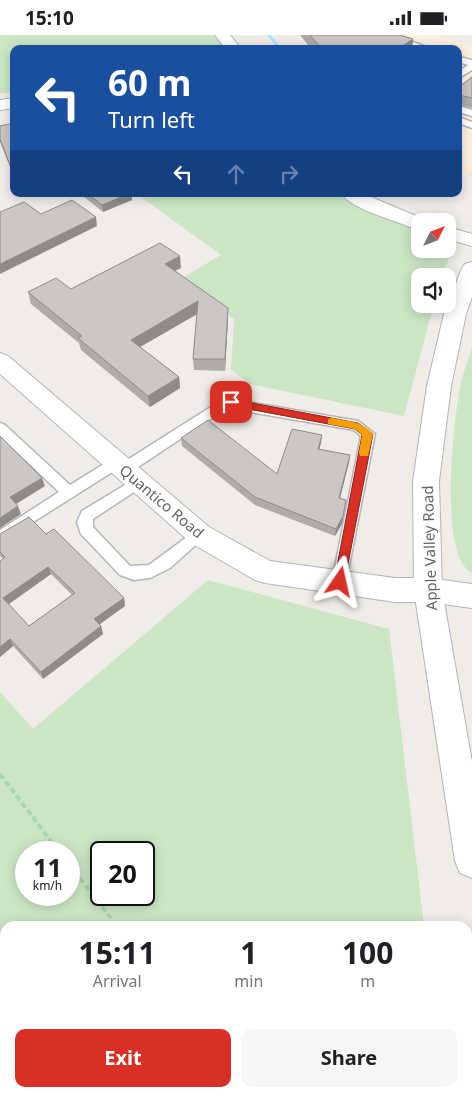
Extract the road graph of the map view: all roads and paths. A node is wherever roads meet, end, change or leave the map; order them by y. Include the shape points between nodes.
1 (222, 35) edge
2 (386, 35) edge
3 (231, 45) edge
4 (416, 45) edge
5 (472, 64) edge
6 (462, 77) edge
7 (356, 197) edge
8 (411, 221) edge
9 (456, 235) edge
10 (472, 240) edge
11 (472, 268) edge
12 (0, 361) edge
13 (0, 428) edge
14 (126, 471) junction
15 (69, 493) junction
16 (200, 535) junction
17 (0, 537) edge
18 (340, 582) junction
19 (428, 590) junction
20 (472, 596) edge
21 (0, 774) edge
22 (51, 841) edge
23 (472, 861) edge
24 (80, 878) edge
25 (113, 921) edge

1 - 3 street
2 - 4 lane
5 - 6 lane
7 - 8 street
9 - 10 street
11 - 19 street, Apple Valley Road via 455,314 439,386 426,481
12 - 14 street, Quantico Road
13 - 15 lane
14 - 15 lane
14 - 16 street, Quantico Road
14 - 16 lane via 84,522 86,530 126,571 133,575 152,571
14 - 18 lane via 225,403 358,426 368,434
15 - 17 lane
16 - 18 street, Quantico Road via 265,571
18 - 19 street, Quantico Road via 395,590
19 - 20 street, Quantico Road
19 - 23 street, Apple Valley Road
21 - 22 path
24 - 25 path

